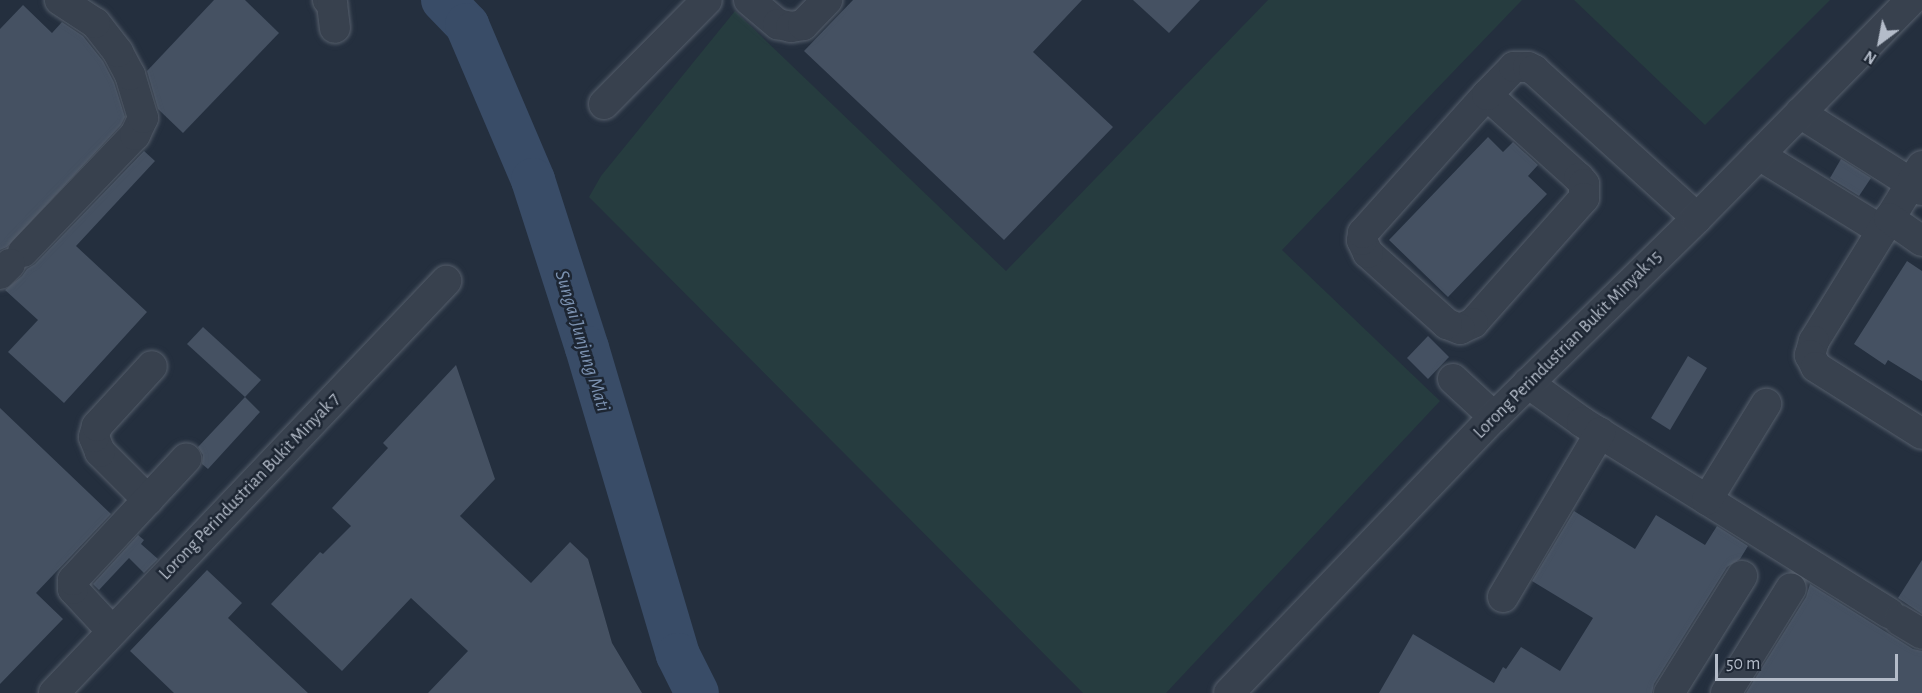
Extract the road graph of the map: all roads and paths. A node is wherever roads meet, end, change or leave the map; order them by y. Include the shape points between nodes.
1 (60, 0) edge
2 (706, 0) edge
3 (749, 0) edge
4 (827, 0) edge
5 (1911, 0) edge
6 (1487, 95) junction
7 (604, 104) dead end
8 (1800, 113) junction
9 (1759, 155) junction
10 (1918, 179) edge
11 (1697, 218) junction
12 (1885, 224) junction
13 (1922, 241) edge
14 (11, 263) edge
15 (446, 281) dead end
16 (152, 366) dead end
17 (1453, 379) dead end
18 (1528, 383) junction
19 (1766, 404) dead end
20 (1494, 417) junction
21 (1600, 433) junction
22 (1922, 434) edge
23 (186, 459) dead end
24 (148, 500) junction
25 (1707, 500) junction
26 (1798, 575) junction
27 (1742, 576) dead end
28 (1503, 597) dead end
29 (1903, 622) edge
30 (112, 631) junction
31 (1701, 640) junction
32 (1744, 663) junction
33 (54, 693) edge
34 (1229, 693) edge
35 (1669, 693) edge
36 (1726, 693) edge

1 - 14 street via 95,23 118,52 130,75 143,118 135,135
2 - 7 street
3 - 4 street via 778,24 791,27 803,25
5 - 8 street, Lorong Perindustrian Bukit Minyak 15
6 - 6 street via 1367,227 1362,240 1368,253 1447,324 1460,329 1473,323 1581,204 1585,191 1579,178
6 - 11 street via 1514,67 1534,70
8 - 9 street, Lorong Perindustrian Bukit Minyak 15
8 - 10 street
9 - 11 street, Lorong Perindustrian Bukit Minyak 15
9 - 12 street
10 - 12 street
11 - 18 street, Lorong Perindustrian Bukit Minyak 15
12 - 13 street
12 - 22 street via 1814,341 1810,355 1816,367
15 - 30 street, Lorong Perindustrian Bukit Minyak 7
16 - 24 street via 98,426 94,437 100,452
17 - 20 street
18 - 20 street, Lorong Perindustrian Bukit Minyak 15
18 - 21 street
19 - 25 street
20 - 34 street, Lorong Perindustrian Bukit Minyak 15
21 - 25 street
21 - 28 street
23 - 24 street
24 - 30 street via 73,579 73,589
25 - 26 street
26 - 29 street
26 - 32 street
27 - 31 street
30 - 33 street, Lorong Perindustrian Bukit Minyak 7
31 - 32 street
31 - 35 street
32 - 36 street

